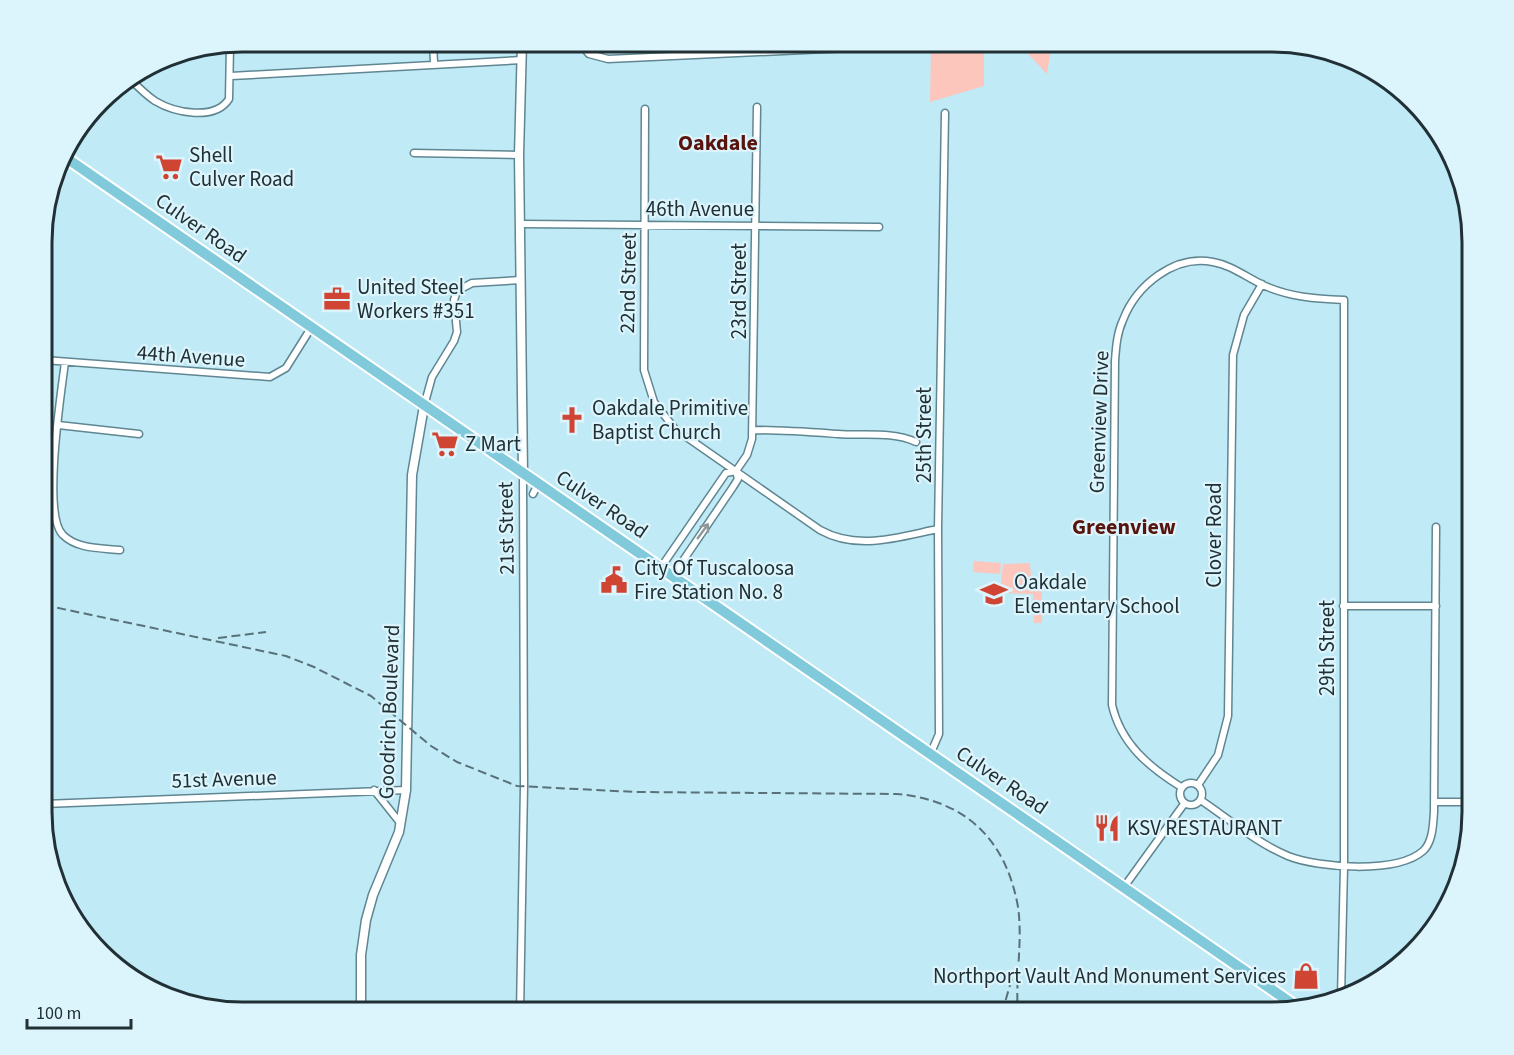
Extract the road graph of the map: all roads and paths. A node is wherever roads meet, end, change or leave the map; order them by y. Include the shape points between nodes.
1 (230, 53) edge
2 (434, 53) edge
3 (522, 53) edge
4 (588, 53) edge
5 (717, 53) edge
6 (522, 60) junction
7 (434, 63) junction
8 (231, 76) junction
9 (137, 85) edge
10 (757, 107) dead end
11 (645, 109) dead end
12 (945, 113) dead end
13 (414, 153) dead end
14 (519, 155) junction
15 (71, 162) edge
16 (521, 224) junction
17 (645, 225) junction
18 (756, 225) junction
19 (879, 227) dead end
20 (521, 280) junction
21 (1262, 284) junction
22 (1344, 300) joint
23 (311, 328) junction
24 (52, 361) edge
25 (65, 362) junction
26 (424, 406) junction
27 (58, 425) junction
28 (753, 430) junction
29 (139, 434) dead end
30 (916, 442) dead end
31 (736, 471) junction
32 (523, 474) junction
33 (52, 501) edge
34 (52, 510) edge
35 (1436, 527) dead end
36 (938, 529) junction
37 (120, 550) dead end
38 (666, 572) junction
39 (1343, 606) junction
40 (1436, 606) junction
41 (930, 755) junction
42 (1198, 785) junction
43 (1181, 788) junction
44 (374, 790) junction
45 (406, 790) junction
46 (1202, 801) junction
47 (1434, 802) junction
48 (1461, 802) edge
49 (53, 804) edge
50 (1184, 804) junction
51 (401, 824) junction
52 (1344, 866) junction
53 (1124, 887) junction
54 (1341, 989) edge
55 (1289, 1001) edge
56 (361, 1002) edge
57 (520, 1002) edge

1 - 8 street
2 - 7 street
3 - 6 street, 21st Street
4 - 5 street via 608,59
6 - 7 street
6 - 14 street, 21st Street
7 - 8 street
8 - 9 street via 229,99 217,110 193,112 160,104
10 - 18 street, 23rd Street
11 - 17 street, 22nd Street
12 - 36 street, 25th Street
13 - 14 street
14 - 16 street, 21st Street
15 - 23 main road, Culver Road
16 - 17 street, 46th Avenue
16 - 20 street, 21st Street
17 - 18 street, 46th Avenue
17 - 31 street, 22nd Street via 643,344 648,386 669,423
18 - 19 street, 46th Avenue
18 - 28 street, 23rd Street
20 - 26 street via 472,283 457,291 457,332 432,377
20 - 32 street, 21st Street
21 - 22 street, Greenview Drive via 1293,295
21 - 42 street, Clover Road via 1244,315 1233,355 1226,725 1218,754
21 - 43 street, Greenview Drive via 1215,262 1174,266 1135,298 1116,344 1112,705 1133,749
22 - 39 street, 29th Street
23 - 25 street, 44th Avenue via 286,368 270,377
23 - 26 main road, Culver Road
24 - 25 street, 44th Avenue
25 - 27 street
26 - 32 main road, Culver Road
26 - 45 street, Goodrich Boulevard via 412,475
27 - 29 street
27 - 33 street
28 - 30 street via 902,436
28 - 31 street, 23rd Street via 747,455
31 - 36 street, 22nd Street via 820,530 843,540 869,541
31 - 38 street, 23rd Street via 726,473 664,563
38 -> 31 street, 23rd Street via 676,571 738,479
32 - 38 main road, Culver Road via 535,489
32 - 57 street, 21st Street
34 - 37 street via 55,524 64,537 77,544
35 - 40 street
36 - 41 street, 25th Street via 939,734
38 - 41 main road, Culver Road
39 - 40 street
39 - 52 street, 29th Street
40 - 47 street
41 - 53 main road, Culver Road
42 - 43 street via 1189,783
42 - 46 street
43 - 50 street
44 - 45 street, 51st Avenue
44 - 49 street, 51st Avenue
44 - 51 street
45 - 51 street, Goodrich Boulevard
46 - 50 street via 1194,806
46 - 52 street via 1282,854
47 - 48 street
47 - 52 street via 1433,831 1425,850 1392,866
50 - 53 street
51 - 56 street, Goodrich Boulevard via 366,920
52 - 54 street, 29th Street
53 - 55 main road, Culver Road

